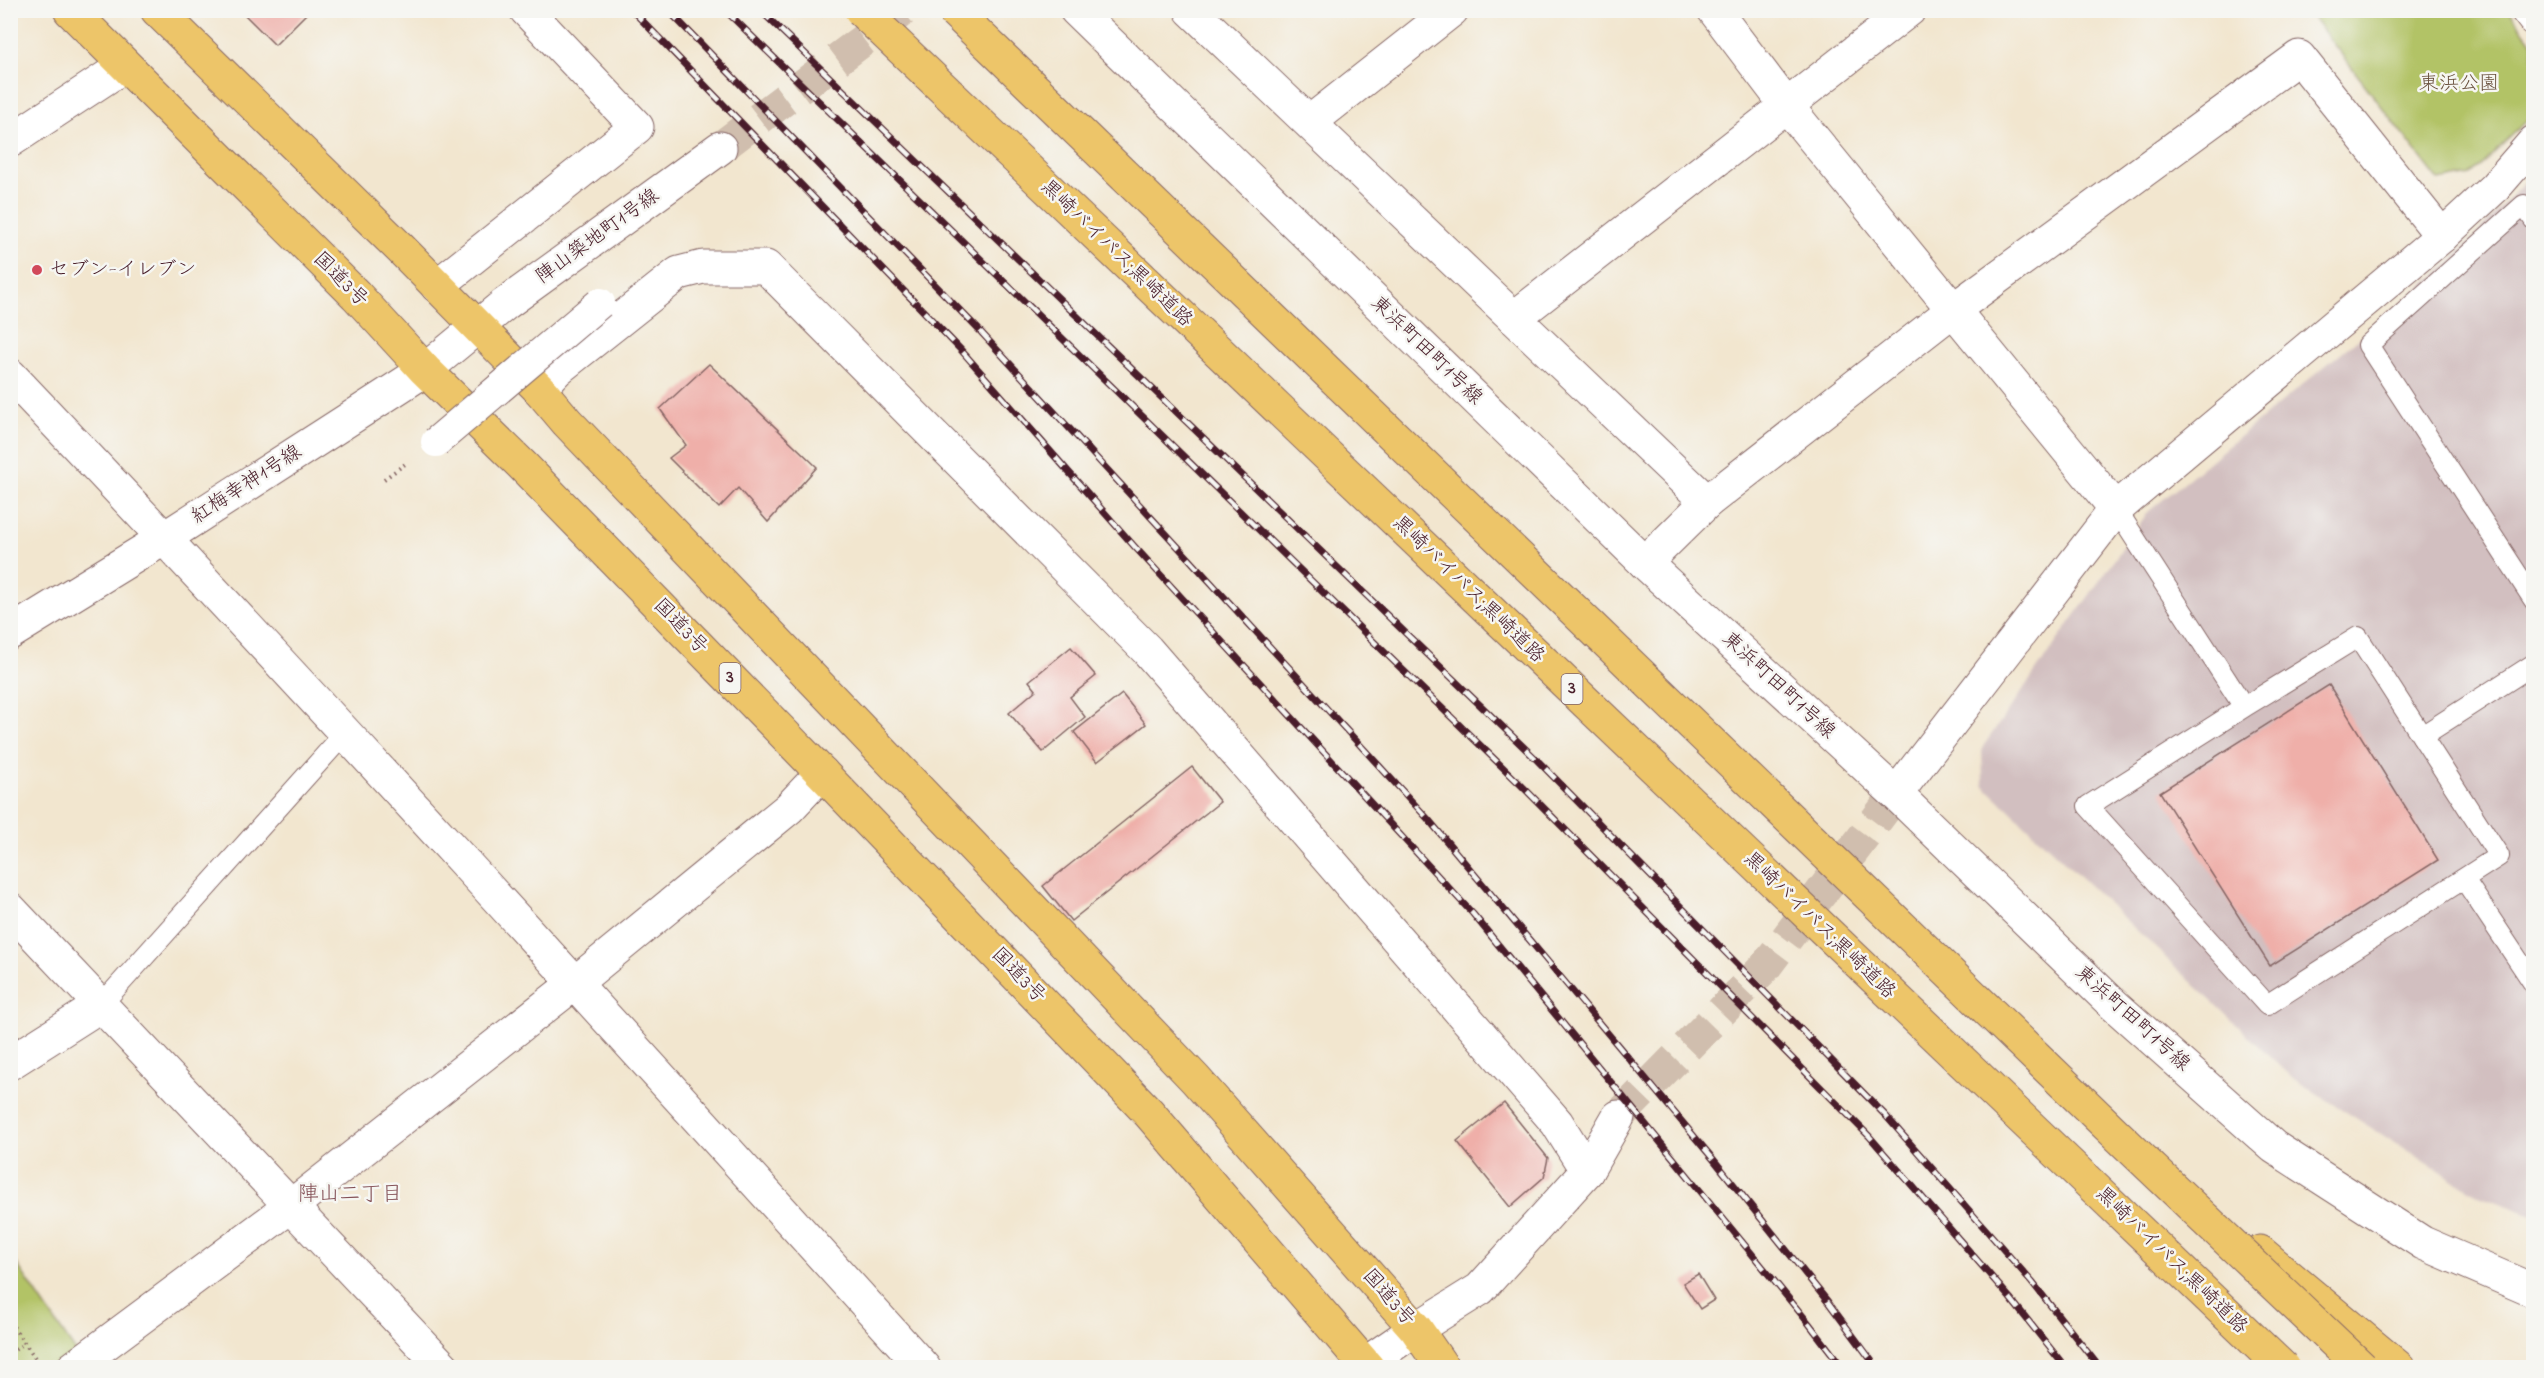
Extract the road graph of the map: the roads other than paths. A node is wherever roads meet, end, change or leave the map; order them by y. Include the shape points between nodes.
1 (70, 10) edge
2 (157, 10) edge
3 (526, 10) edge
4 (861, 10) edge
5 (953, 10) edge
6 (1076, 10) edge
7 (1191, 10) edge
8 (1452, 10) edge
9 (1714, 10) edge
10 (1909, 10) edge
11 (2527, 10) edge
12 (2534, 19) edge
13 (124, 66) junction
14 (1786, 105) junction
15 (1310, 122) junction
16 (10, 141) edge
17 (2534, 142) edge
18 (720, 148) tunnel mouth
19 (2534, 220) edge
20 (2442, 237) junction
21 (437, 286) junction
22 (600, 303) dead end
23 (1953, 310) junction
24 (1514, 318) junction
25 (477, 326) junction
26 (425, 370) junction
27 (10, 375) edge
28 (539, 389) junction
29 (436, 442) dead end
30 (1707, 502) junction
31 (2116, 509) junction
32 (163, 539) junction
33 (1645, 563) junction
34 (2534, 600) edge
35 (10, 633) edge
36 (2534, 664) edge
37 (2244, 707) junction
38 (345, 733) junction
39 (2422, 736) junction
40 (822, 773) junction
41 (1896, 794) junction
42 (2464, 879) junction
43 (10, 909) edge
44 (575, 983) junction
45 (2534, 984) edge
46 (101, 1005) junction
47 (10, 1063) edge
48 (1618, 1117) tunnel mouth
49 (2117, 1135) junction
50 (1587, 1170) junction
51 (291, 1206) junction
52 (2534, 1291) edge
53 (1416, 1329) junction
54 (2278, 1363) edge
55 (1364, 1366) edge
56 (74, 1368) edge
57 (444, 1368) edge
58 (924, 1368) edge
59 (1443, 1368) edge
60 (2362, 1368) edge
61 (2399, 1368) edge

1 - 13 highway, 国道3号 / 3
2 - 21 highway, 国道3号
3 - 21 street via 637,127
4 - 54 highway, 黒崎バイパス;黒崎道路 / 3, bridge
5 - 49 highway, bridge
6 - 33 street, 東浜町田町1号線
7 - 15 street
8 - 15 street
9 - 14 street
10 - 14 street
11 - 12 street
13 - 16 street
13 - 26 highway, 国道3号 / 3 via 356,295
14 - 23 street
14 - 24 street
15 - 24 street
17 - 20 street via 2495,187
18 - 25 street, 陣山築地町1号線
19 - 34 lane via 2524,205 2368,345
20 - 23 street via 2300,57
20 - 31 street
21 - 25 highway, 国道3号
22 - 29 street, bridge
23 - 30 street
23 - 31 street
24 - 30 street
25 - 26 street, 紅梅幸神1号線
25 - 28 highway, 国道3号
26 - 32 street, 紅梅幸神1号線
26 - 40 highway, 国道3号 / 3
27 - 32 street
28 - 50 street via 558,369 679,273 703,267 766,267 1147,650 1557,1123
28 - 53 highway, 国道3号 via 1194,1079
30 - 33 street
31 - 37 lane
31 - 41 street
32 - 35 street, 紅梅幸神1号線
32 - 38 street
33 - 41 street, 東浜町田町1号線
36 - 39 lane
37 - 39 lane via 2358,637
37 - 42 lane via 2088,806 2267,1005
38 - 44 street
38 - 46 lane
39 - 42 lane via 2499,856
40 - 44 street via 789,808
40 - 55 highway, 国道3号 / 3 via 1149,1113
41 - 52 street, 東浜町田町1号線 via 2113,1004 2274,1147 2423,1243
42 - 45 lane
43 - 46 street
44 - 51 street
44 - 58 street
46 - 47 street
46 - 51 street
48 - 50 street
49 - 60 highway, bridge
49 - 61 highway, bridge
50 - 53 street via 1480,1289
51 - 56 street
51 - 57 street
53 - 55 street
53 - 59 highway, 国道3号

